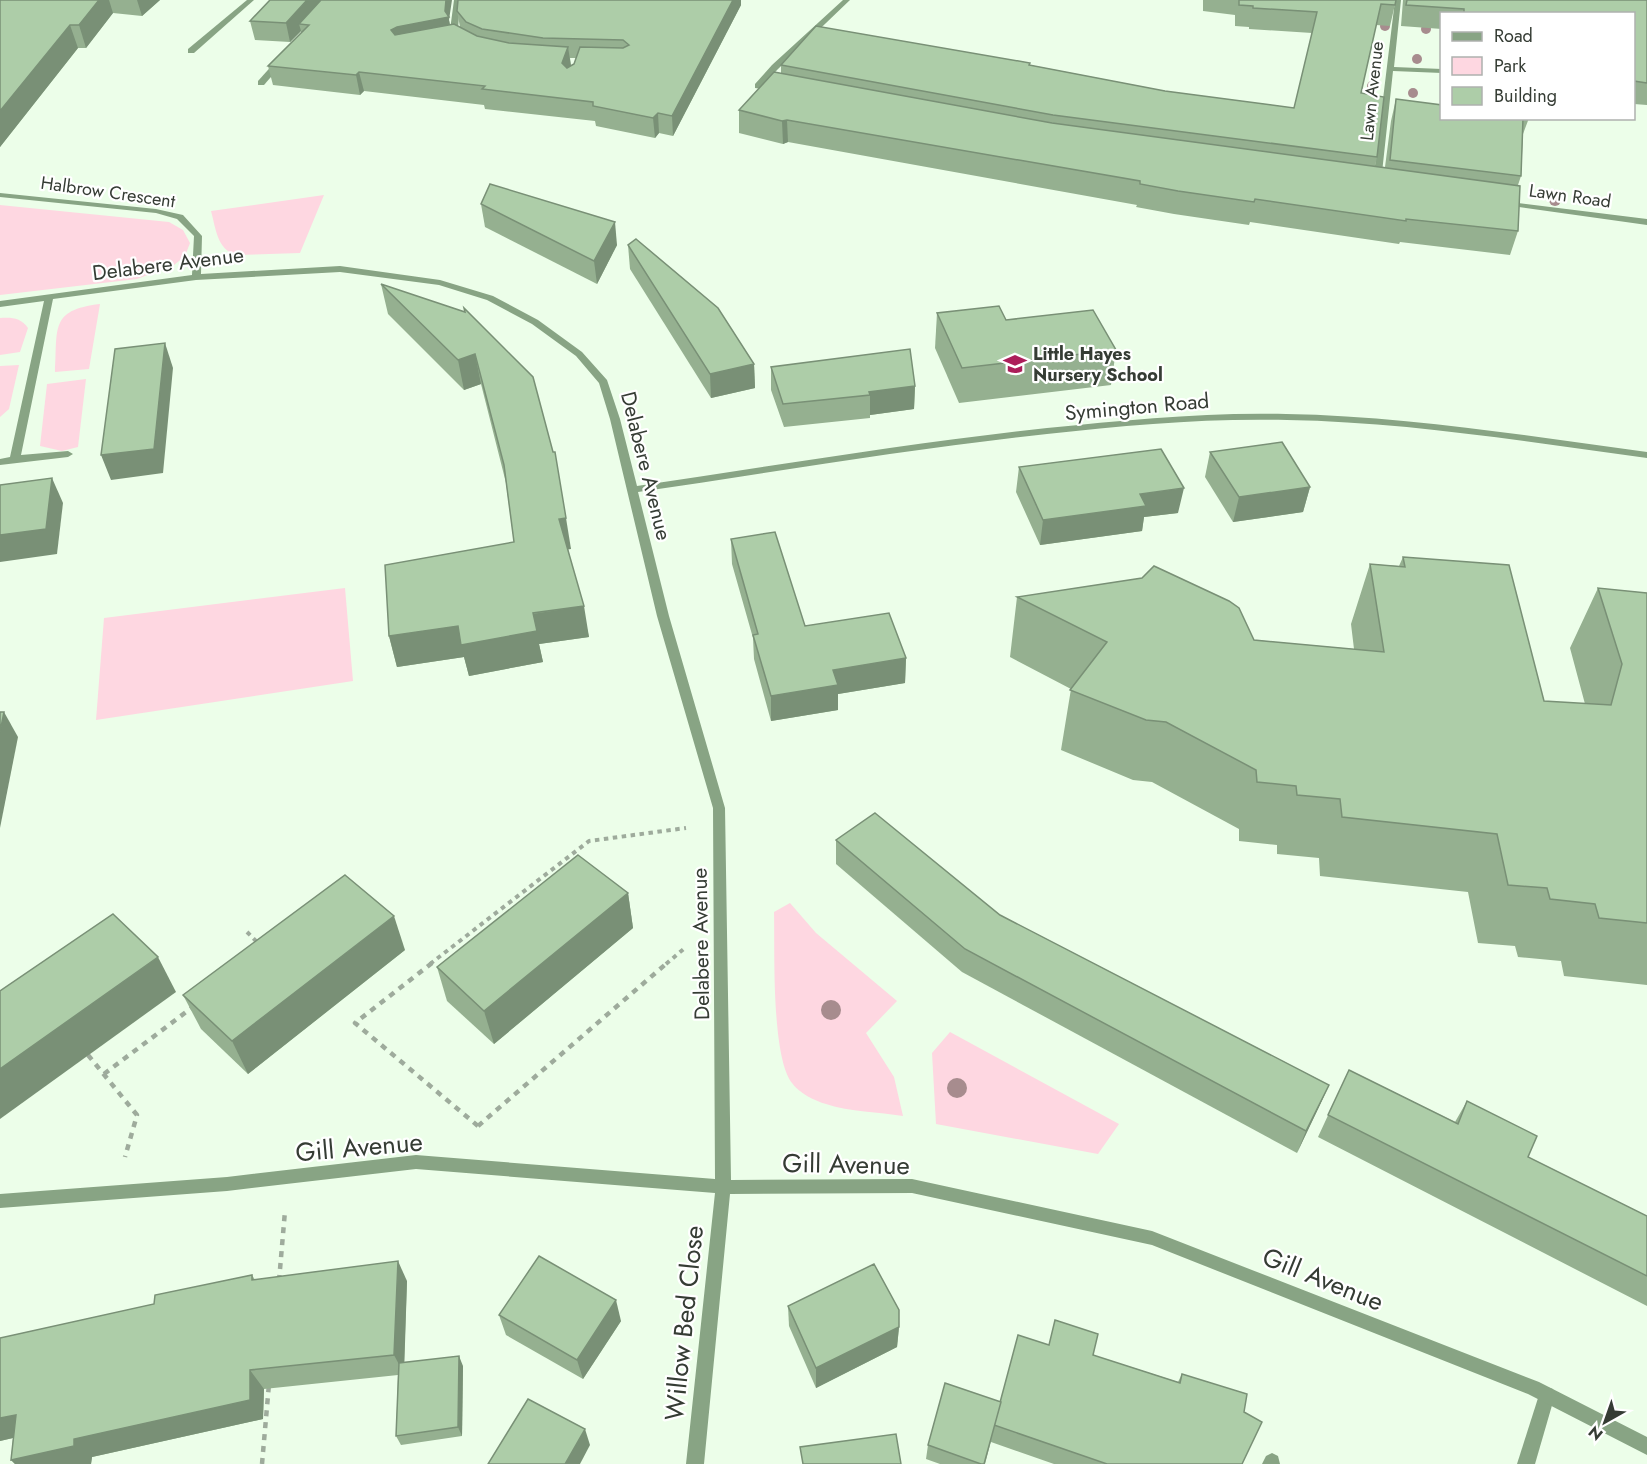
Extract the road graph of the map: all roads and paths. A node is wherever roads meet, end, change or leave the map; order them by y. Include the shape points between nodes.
1 (251, 0) edge
2 (457, 0) edge
3 (847, 0) edge
4 (1398, 0) edge
5 (450, 41) edge
6 (191, 51) dead end
7 (284, 58) edge
8 (1390, 69) junction
9 (1440, 71) edge
10 (261, 83) dead end
11 (781, 91) edge
12 (1365, 184) edge
13 (1377, 186) junction
14 (1389, 188) edge
15 (0, 195) edge
16 (1494, 201) edge
17 (1647, 222) edge
18 (196, 277) junction
19 (49, 299) junction
20 (0, 304) edge
21 (68, 454) dead end
22 (1647, 455) edge
23 (15, 459) junction
24 (0, 462) edge
25 (633, 490) junction
26 (720, 823) junction
27 (720, 917) junction
28 (247, 932) dead end
29 (266, 951) edge
30 (200, 1002) edge
31 (88, 1055) dead end
32 (104, 1074) junction
33 (478, 1126) junction
34 (435, 1164) junction
35 (288, 1177) junction
36 (723, 1187) junction
37 (115, 1193) junction
38 (0, 1201) edge
39 (278, 1292) edge
40 (270, 1372) edge
41 (1547, 1395) junction
42 (1647, 1446) edge
43 (262, 1464) edge
44 (695, 1464) edge
45 (1526, 1464) edge

1 - 6 street
2 - 5 street via 454,30 463,42
3 - 11 street via 758,86
4 - 8 street, Lawn Avenue
7 - 10 street
8 - 9 street
8 - 13 street, Lawn Avenue
12 - 13 street
13 - 14 street
15 - 18 street, Halbrow Crescent via 156,211 180,217 198,236
16 - 17 street, Lawn Road
18 - 19 street, Delabere Avenue
18 - 25 street, Delabere Avenue via 340,269 440,284 490,298 536,322 579,354 604,382
19 - 20 street, Delabere Avenue
19 - 23 street
21 - 23 street
22 - 25 street, Symington Road via 1362,419 1235,417 1121,424 965,442
23 - 24 street
25 - 26 street, Delabere Avenue
26 - 27 street, Delabere Avenue
26 - 33 path via 588,841 355,1023
27 - 33 path
27 - 36 street, Delabere Avenue
28 - 29 path
30 - 32 path
31 - 32 path
32 - 37 path via 137,1115
33 - 34 path
34 - 35 street, Gill Avenue via 416,1162
34 - 36 street, Gill Avenue
35 - 37 street, Gill Avenue
35 - 39 path
36 - 41 street, Gill Avenue via 912,1186 1152,1238
36 - 44 street, Willow Bed Close
37 - 38 street, Gill Avenue
40 - 43 path
41 - 42 street, Gill Avenue
41 - 45 street

